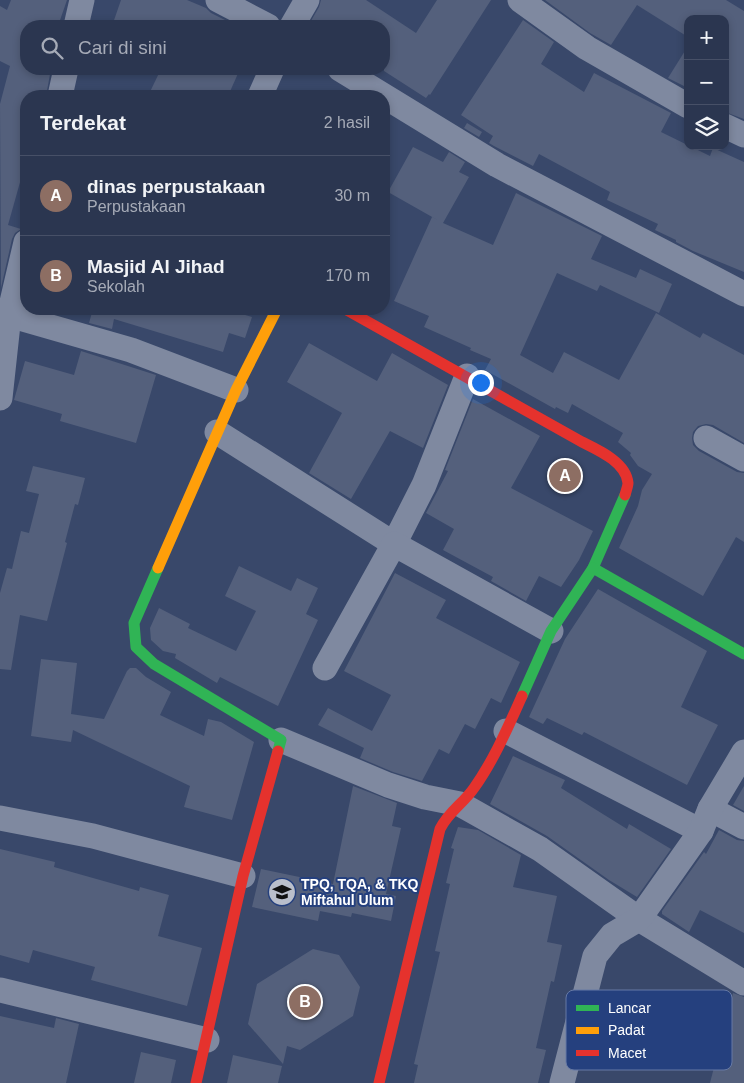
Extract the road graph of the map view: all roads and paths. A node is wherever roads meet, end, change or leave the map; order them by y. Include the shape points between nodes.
1 (82, 0) edge
2 (218, 0) edge
3 (307, 0) edge
4 (520, 0) edge
5 (77, 20) edge
6 (256, 20) edge
7 (295, 20) edge
8 (65, 75) edge
9 (269, 75) edge
10 (350, 75) edge
11 (61, 90) edge
12 (263, 90) edge
13 (374, 90) edge
14 (390, 100) edge
15 (686, 105) edge
16 (729, 128) edge
17 (744, 135) edge
18 (20, 268) edge
19 (744, 294) edge
20 (9, 315) junction
21 (274, 315) edge
22 (356, 315) edge
23 (467, 376) junction
24 (236, 390) junction
25 (0, 398) edge
26 (217, 432) junction
27 (706, 438) dead end
28 (744, 459) edge
29 (394, 544) junction
30 (593, 568) junction
31 (552, 630) junction
32 (744, 654) edge
33 (325, 668) dead end
34 (506, 731) junction
35 (281, 740) junction
36 (744, 752) edge
37 (460, 804) junction
38 (0, 818) edge
39 (705, 820) junction
40 (744, 827) edge
41 (243, 876) junction
42 (639, 919) junction
43 (744, 983) edge
44 (0, 990) edge
45 (586, 990) edge
46 (207, 1040) junction
47 (566, 1068) edge
48 (196, 1083) edge
49 (379, 1083) edge
50 (562, 1083) edge

1 - 5 street
2 - 6 street
3 - 7 street
4 - 15 street via 587,48
8 - 11 street
9 - 12 street
10 - 13 street
14 - 19 street via 496,165
16 - 17 street
18 - 20 street
20 - 24 street via 132,350
20 - 25 street
21 - 24 street
22 - 23 street
23 - 29 street via 424,485
23 - 30 street via 610,456 623,471 628,483 624,500
24 - 26 street
26 - 29 street
26 - 35 street via 134,622 136,647 154,664
27 - 28 street
29 - 31 street
29 - 33 street
30 - 31 street
30 - 32 street
31 - 34 street
34 - 37 street via 477,783
34 - 39 street
35 - 37 street via 388,785 425,798
35 - 41 street
36 - 39 street
37 - 42 street via 540,849
37 - 49 street via 446,817 440,829
38 - 41 street via 93,836
39 - 40 street
39 - 42 street
41 - 46 street
42 - 43 street
42 - 45 street via 612,935 595,956
44 - 46 street
46 - 48 street
47 - 50 street

